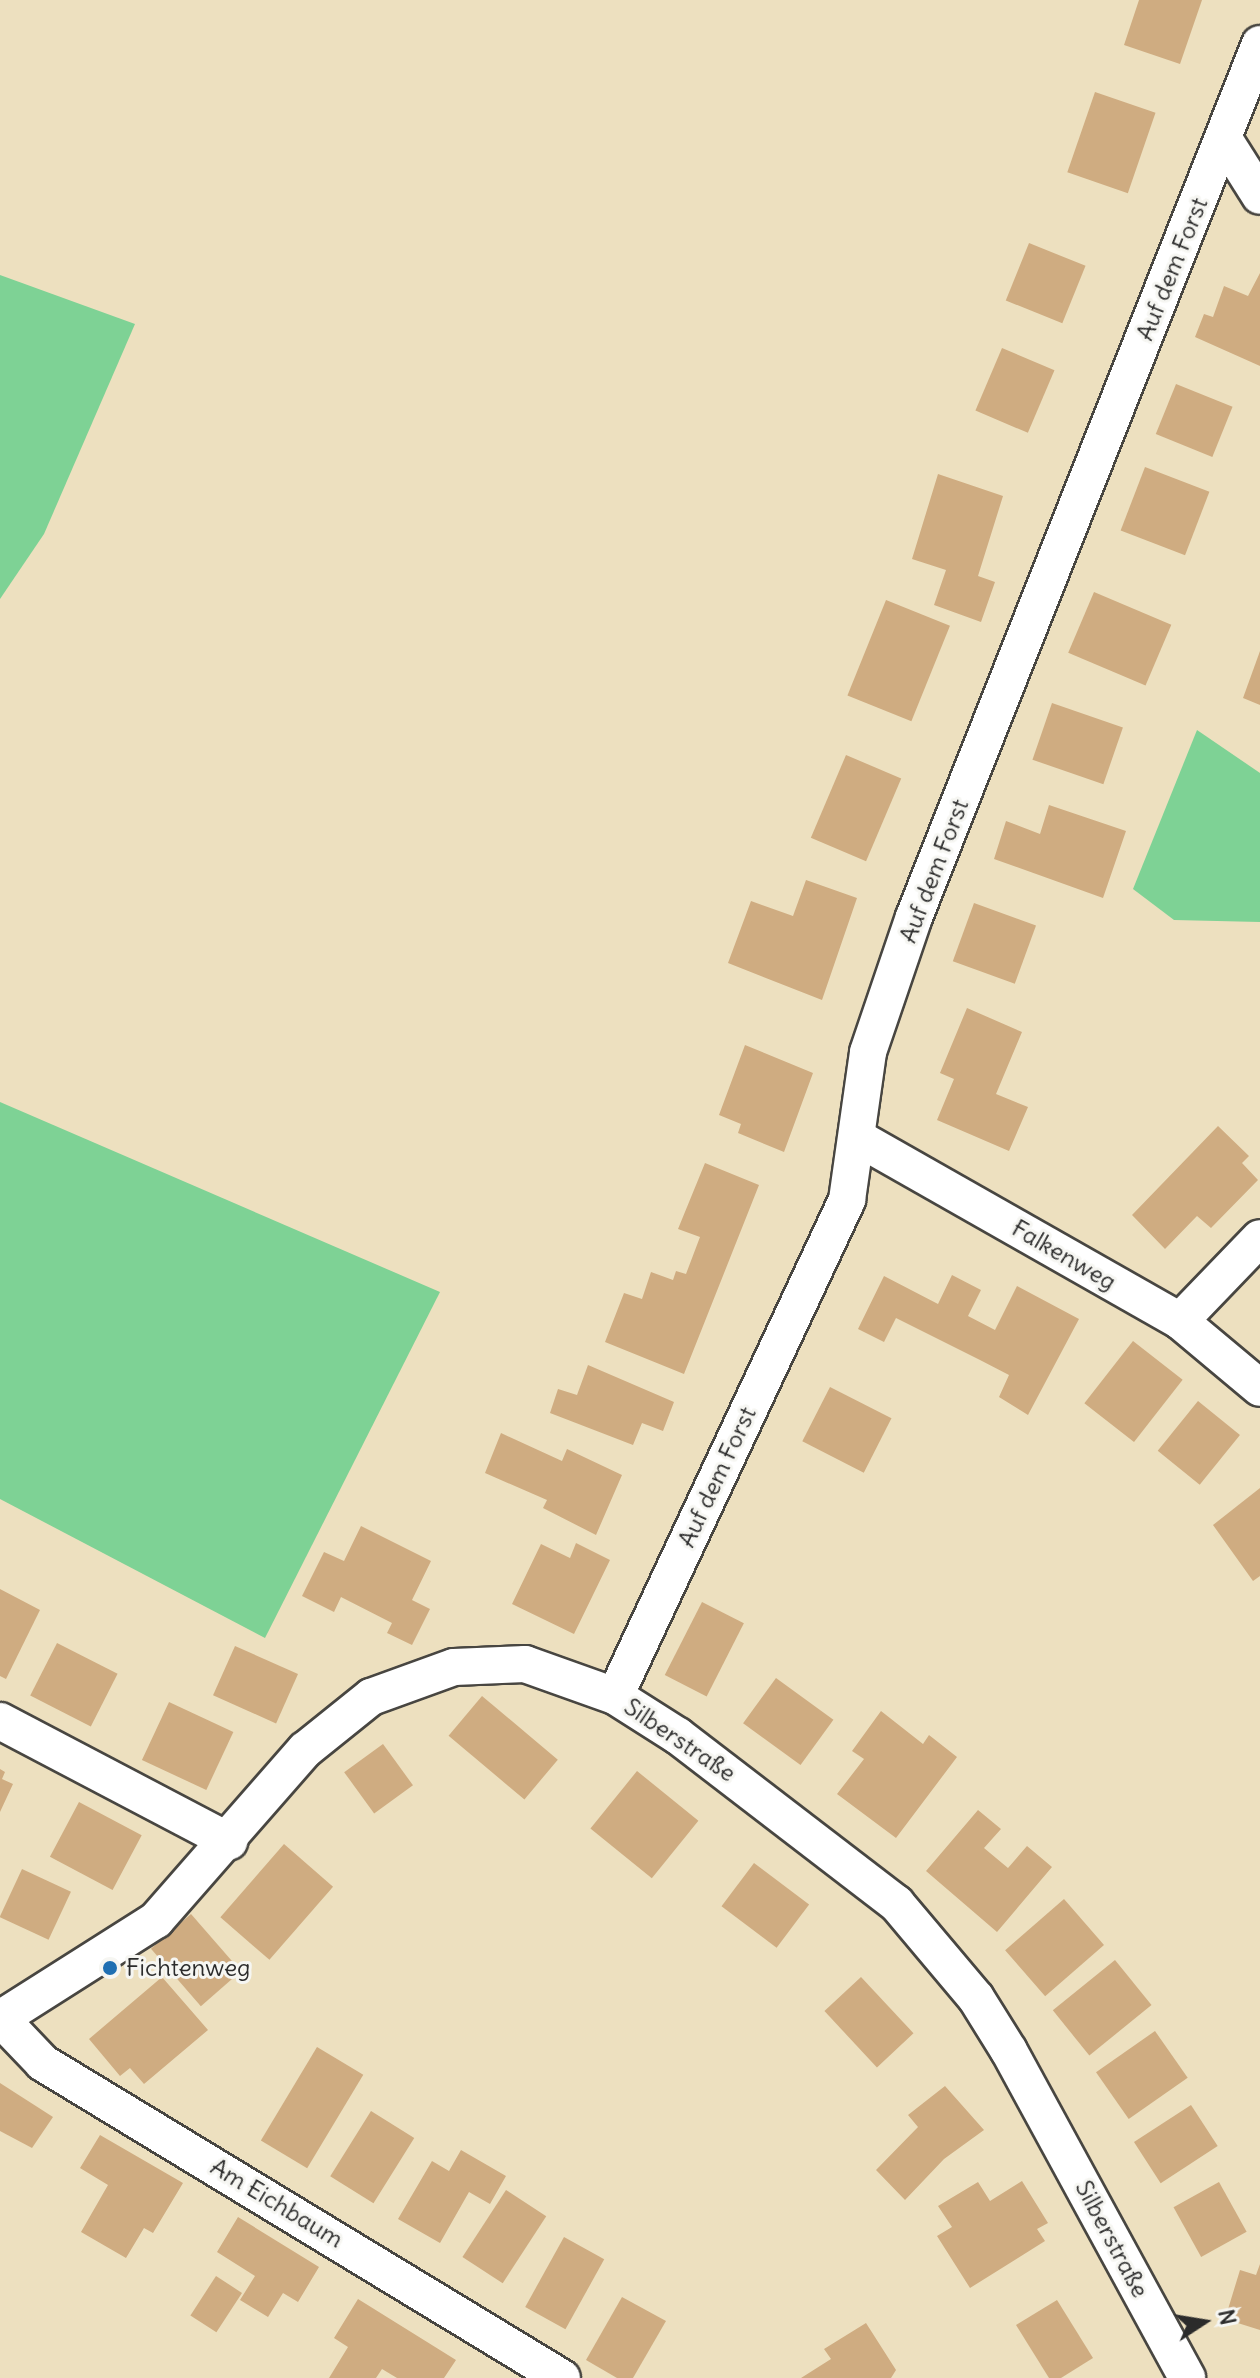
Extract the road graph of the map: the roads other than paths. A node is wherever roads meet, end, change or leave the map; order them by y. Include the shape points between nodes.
1 (1260, 44) edge
2 (1224, 139) junction
3 (1260, 196) edge
4 (858, 1138) junction
5 (1260, 1238) edge
6 (1180, 1321) junction
7 (1260, 1388) edge
8 (615, 1696) junction
9 (0, 1721) edge
10 (229, 1841) junction
11 (0, 2019) edge
12 (562, 2378) edge
13 (1187, 2378) edge

1 - 2 street, Auf dem Forst
2 - 3 street
2 - 4 street, Auf dem Forst via 914,917 868,1052
4 - 6 street, Falkenweg
4 - 8 street, Auf dem Forst via 847,1200
5 - 6 street
6 - 7 street, Falkenweg
8 - 10 street, Silberstraße via 525,1664 489,1662 412,1678 338,1720 305,1750
8 - 13 street, Silberstraße via 753,1789 845,1860 896,1903 937,1949 1009,2051
9 - 10 street
10 - 11 street, Silberstraße via 156,1920
11 - 12 street, Am Eichbaum via 43,2063

